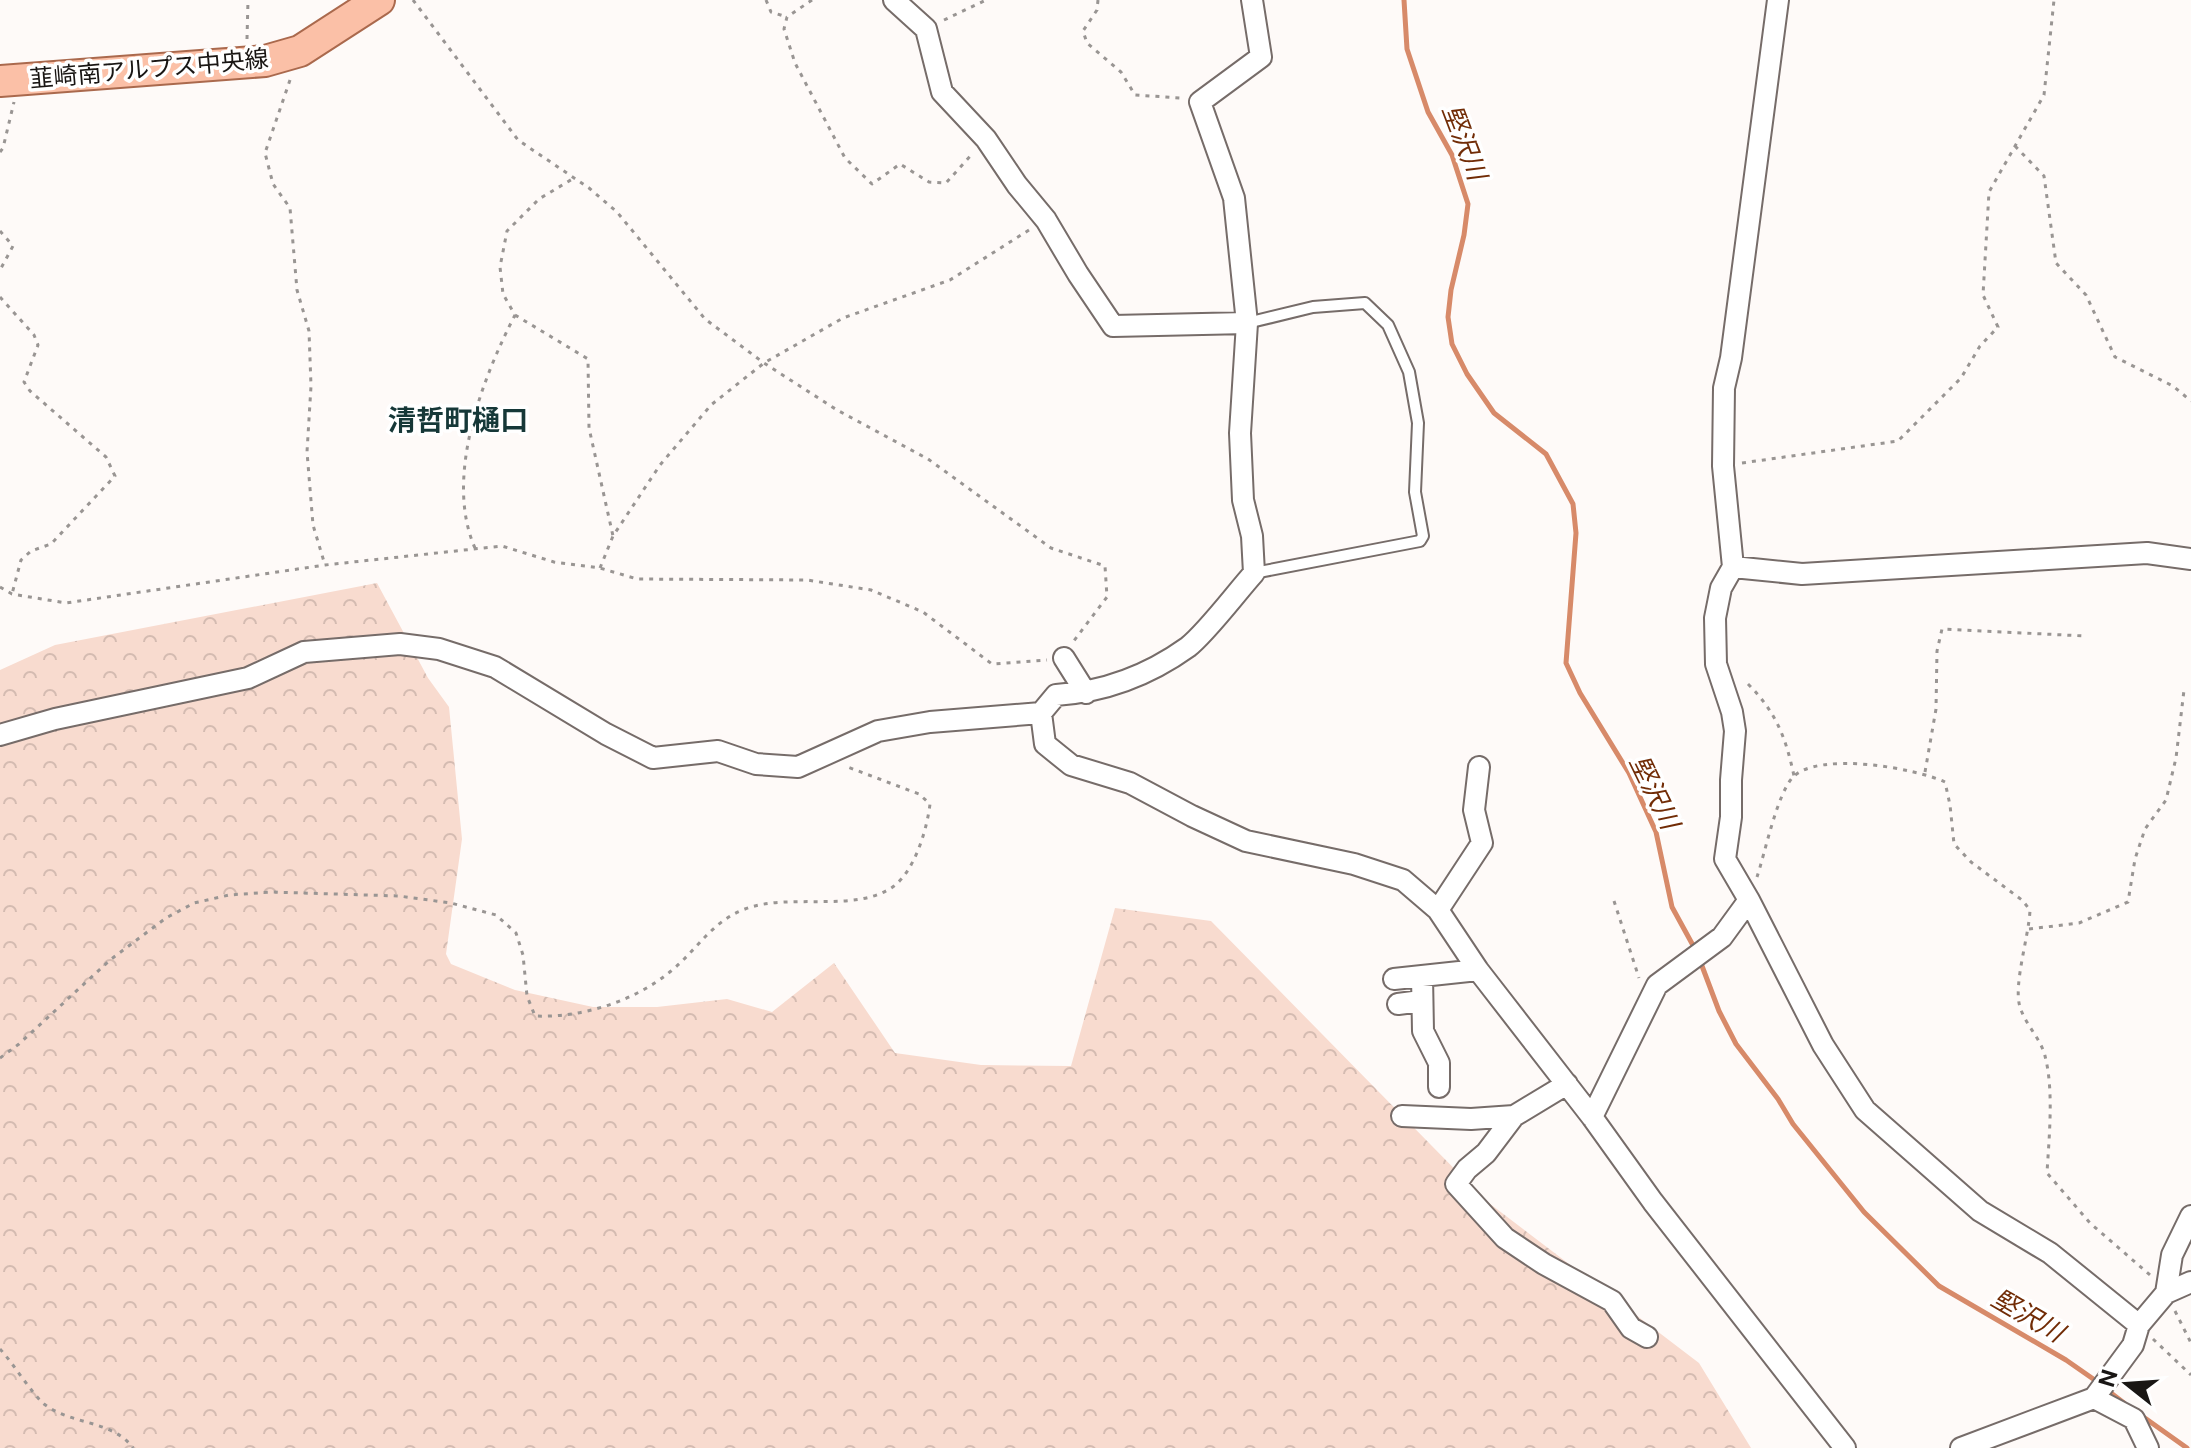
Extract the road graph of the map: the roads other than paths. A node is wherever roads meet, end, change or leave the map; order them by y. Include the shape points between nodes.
1 (379, 0) edge
2 (894, 0) edge
3 (1252, 0) edge
4 (1778, 0) edge
5 (10, 80) edge
6 (1247, 323) junction
7 (2191, 559) edge
8 (1733, 567) junction
9 (1254, 573) junction
10 (1064, 658) road end
11 (1086, 693) junction
12 (1041, 713) junction
13 (0, 735) edge
14 (1479, 767) dead end
15 (1749, 900) junction
16 (1438, 910) junction
17 (1478, 970) junction
18 (1422, 976) junction
19 (1394, 979) dead end
20 (1421, 1001) junction
21 (1398, 1004) dead end
22 (1567, 1084) junction
23 (1439, 1087) dead end
24 (1402, 1116) dead end
25 (1514, 1116) junction
26 (1592, 1117) junction
27 (2191, 1216) edge
28 (2191, 1282) edge
29 (2166, 1293) junction
30 (2191, 1299) edge
31 (2136, 1335) junction
32 (1647, 1337) dead end
33 (2094, 1398) junction
34 (1845, 1448) edge
35 (1961, 1448) edge
36 (2148, 1448) edge

1 - 5 main road, 韮崎南アルプス中央線 via 300,51 265,61
2 - 6 street via 926,29 942,92 986,139 1046,220 1113,326
3 - 6 street via 1261,57 1200,102 1234,198
4 - 8 street via 1724,388 1723,466
6 - 9 street via 1240,433
6 - 9 lane via 1313,307 1365,303 1388,325 1409,372 1418,423 1415,492 1423,536 1420,541
7 - 8 street via 2147,553 1802,574
8 - 15 street via 1721,588 1715,618 1716,664 1735,731 1725,859
9 - 11 street via 1190,645 1140,676
10 - 11 street
11 - 12 street via 1056,695
12 - 13 street via 878,731 798,767 756,764 718,751 653,758 495,667 439,649 400,644 304,652 248,678
12 - 16 street via 1045,744 1071,765 1130,783 1246,841 1403,880
14 - 16 street via 1474,810 1482,843
15 - 26 street via 1722,937 1657,985
15 - 31 street via 1823,1045 1865,1110 1980,1211 2050,1253
16 - 17 street
17 - 18 street
17 - 22 street
18 - 19 street
18 - 20 street
20 - 21 street
20 - 23 street via 1423,1031 1439,1063
22 - 25 street
22 - 26 street
24 - 25 street
25 - 32 street via 1456,1184 1505,1238 1612,1301 1631,1328
26 - 34 street
27 - 29 street via 2172,1255
28 - 29 street
29 - 30 street
29 - 31 street
31 - 33 street
33 - 35 street
33 - 36 street via 2134,1419

